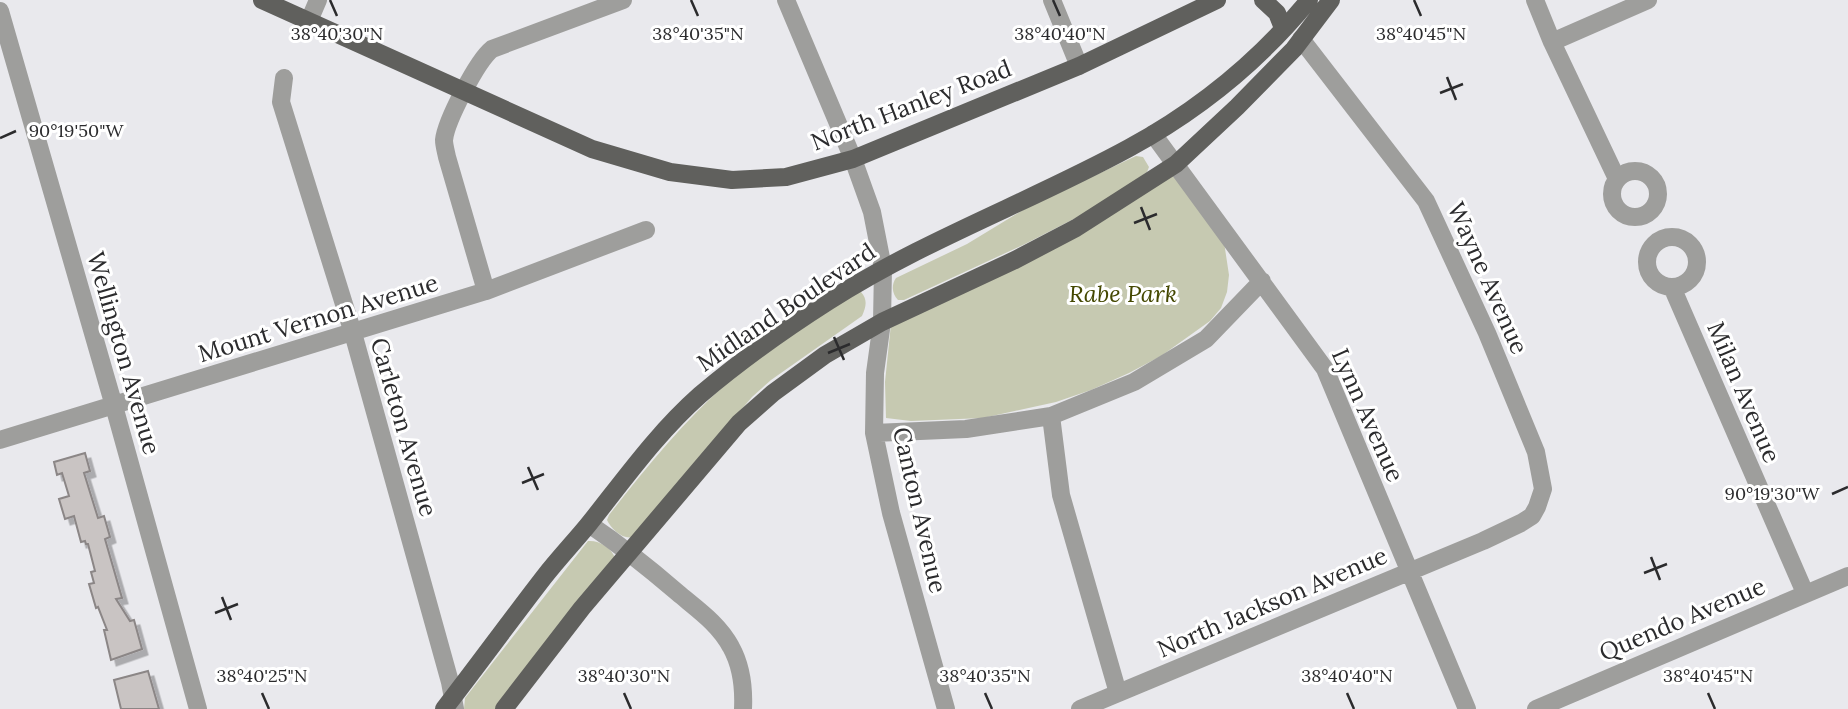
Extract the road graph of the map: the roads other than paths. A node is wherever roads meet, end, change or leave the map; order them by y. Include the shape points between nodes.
1 (262, 0) edge
2 (318, 0) edge
3 (622, 0) edge
4 (786, 0) edge
5 (1052, 0) edge
6 (1217, 0) edge
7 (1263, 0) edge
8 (1309, 0) edge
9 (1331, 0) edge
10 (1535, 0) edge
11 (1648, 0) edge
12 (0, 11) edge
13 (309, 22) junction
14 (1283, 28) junction
15 (1301, 39) junction
16 (1552, 42) junction
17 (1079, 66) junction
18 (284, 78) dead end
19 (464, 91) junction
20 (1153, 134) junction
21 (853, 159) junction
22 (1176, 164) junction
23 (1617, 180) dead end
24 (646, 230) dead end
25 (883, 268) junction
26 (1262, 281) junction
27 (1672, 287) dead end
28 (486, 291) junction
29 (882, 322) junction
30 (353, 333) junction
31 (114, 406) junction
32 (1051, 416) junction
33 (874, 433) junction
34 (0, 440) edge
35 (589, 524) junction
36 (1483, 541) joint
37 (630, 552) junction
38 (1408, 572) junction
39 (1848, 576) edge
40 (1805, 593) junction
41 (1118, 693) junction
42 (450, 706) edge
43 (198, 709) edge
44 (504, 709) edge
45 (743, 709) edge
46 (946, 709) edge
47 (1080, 709) edge
48 (1467, 709) edge
49 (1535, 709) edge

1 - 13 main road, North Hanley Road
2 - 13 street
3 - 19 street via 492,49 480,60
4 - 21 street, Canton Avenue
5 - 17 street
6 - 17 main road, North Hanley Road
7 - 14 main road via 1277,13
8 - 14 main road, Midland Boulevard
9 - 15 main road
10 - 16 street
11 - 16 street
12 - 31 street, Wellington Avenue
13 - 19 main road, North Hanley Road
14 - 20 main road, Midland Boulevard via 1222,86
15 - 22 main road
15 - 36 street, Wayne Avenue via 1426,201 1536,452 1543,489 1532,516
16 - 23 street
17 - 21 main road, North Hanley Road
18 - 30 street, Carleton Avenue via 282,102
19 - 21 main road, North Hanley Road via 592,149 670,172 732,180 786,177
19 - 28 street via 444,140
20 - 22 street, Lynn Avenue
20 - 25 main road, Midland Boulevard
21 - 25 street, Canton Avenue via 872,212
22 - 26 street, Lynn Avenue
22 - 29 main road via 1076,228
24 - 28 street, Mount Vernon Avenue
25 - 29 street, Canton Avenue
25 - 35 main road, Midland Boulevard via 699,396 638,459
26 - 32 street via 1206,339 1134,383
26 - 38 street, Lynn Avenue via 1325,369
27 - 40 street, Milan Avenue
28 - 30 street, Mount Vernon Avenue
29 - 33 street, Canton Avenue
29 - 37 main road via 825,355 739,423
30 - 31 street, Mount Vernon Avenue
30 - 42 street, Carleton Avenue via 450,682
31 - 34 street, Mount Vernon Avenue
31 - 43 street, Wellington Avenue
32 - 33 street via 967,429
32 - 41 street via 1061,495
33 - 46 street, Canton Avenue via 891,513
35 - 37 street
35 - 42 main road, Midland Boulevard via 546,574
36 - 38 street, North Jackson Avenue
37 - 44 main road
37 - 45 street via 719,630 739,669
38 - 41 street, North Jackson Avenue
38 - 48 street, Lynn Avenue
39 - 40 street, Quendo Avenue
40 - 49 street, Quendo Avenue
41 - 47 street, North Jackson Avenue

